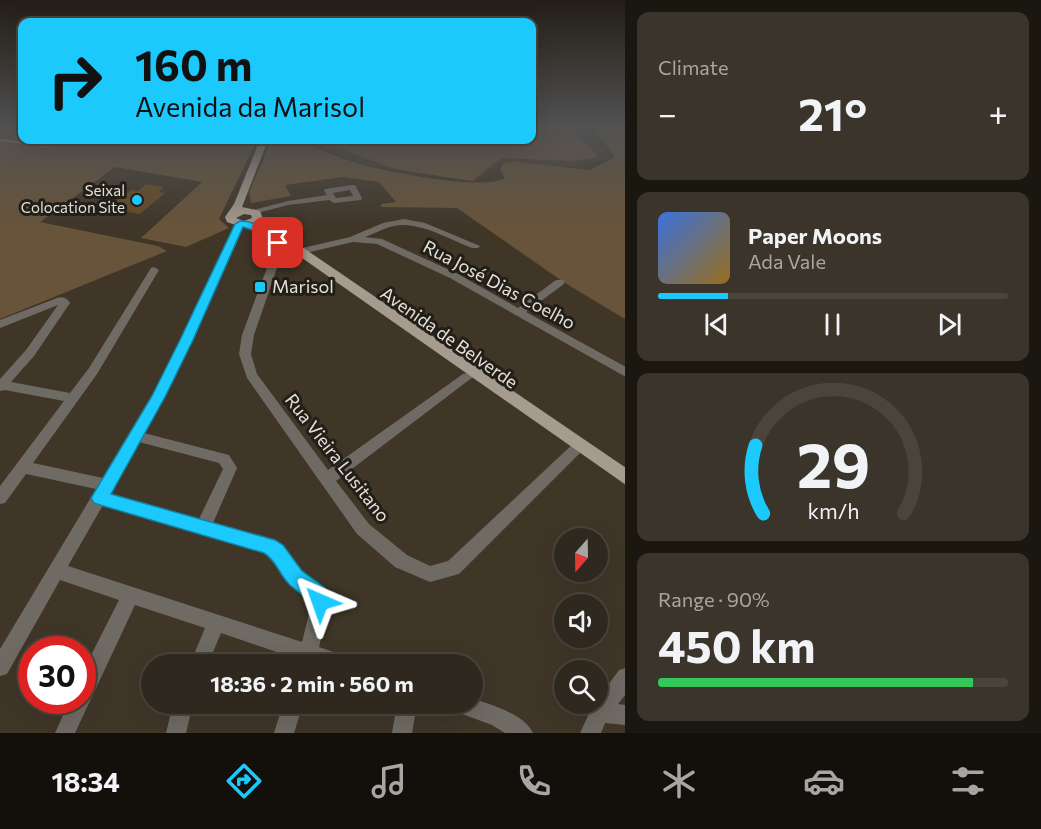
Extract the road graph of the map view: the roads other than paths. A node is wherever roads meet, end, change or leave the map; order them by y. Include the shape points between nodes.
1 (256, 159) edge
2 (242, 193) junction
3 (332, 197) dead end
4 (247, 217) junction
5 (374, 230) junction
6 (353, 239) junction
7 (379, 241) junction
8 (278, 243) junction
9 (475, 246) dead end
10 (295, 251) junction
11 (276, 257) junction
12 (154, 270) dead end
13 (560, 282) dead end
14 (518, 313) junction
15 (0, 324) edge
16 (625, 372) edge
17 (467, 377) junction
18 (1, 386) edge
19 (73, 398) junction
20 (136, 436) junction
21 (577, 449) junction
22 (22, 467) junction
23 (625, 477) edge
24 (326, 480) junction
25 (625, 486) edge
26 (104, 491) junction
27 (0, 498) edge
28 (203, 527) junction
29 (57, 571) junction
30 (131, 595) junction
31 (216, 624) junction
32 (203, 654) edge
33 (293, 654) edge
34 (307, 654) edge
35 (96, 666) edge
36 (0, 667) edge
37 (625, 678) edge
38 (608, 701) edge
39 (483, 712) edge
40 (608, 713) edge
41 (74, 714) edge
42 (181, 714) edge
43 (290, 714) edge
44 (405, 714) edge
45 (599, 714) edge
46 (625, 715) edge
47 (65, 733) edge
48 (176, 733) edge
49 (284, 733) edge
50 (402, 733) edge
51 (523, 733) edge
52 (590, 733) edge

1 - 2 main road
2 - 4 main road
2 - 4 main road via 239,204
3 - 4 street via 288,203
4 - 8 main road, Avenida de Belverde
4 - 10 main road, Avenida de Belverde
4 - 20 street
5 - 6 street
5 - 7 street
5 - 9 street via 396,222 413,222
6 - 7 street, Rua José Dias Coelho
6 - 10 street
7 - 14 street, Rua José Dias Coelho via 454,276
8 - 10 main road, Avenida de Belverde
8 - 11 street, Rua Vieira Lusitano
10 - 11 street
10 - 17 main road, Avenida de Belverde
10 - 21 main road, Avenida de Belverde
11 - 24 street, Rua Vieira Lusitano via 245,354 251,375
12 - 19 street
13 - 14 street
14 - 16 street, Rua José Dias Coelho
15 - 18 street via 61,300 65,303
17 - 21 main road, Avenida de Belverde
17 - 24 street
18 - 19 street
19 - 22 street
20 - 26 street
20 - 28 street via 224,459 230,468
21 - 23 main road, Avenida de Belverde
21 - 24 street, Rua Vieira Lusitano via 453,568 430,574 401,561 363,529
21 - 25 main road, Avenida de Belverde
22 - 26 street
22 - 27 street
26 - 28 street
26 - 29 street
28 - 34 street via 272,548 296,577 317,593 319,608
29 - 30 street
29 - 36 street
30 - 31 street
30 - 35 street
31 - 32 street
31 - 33 street
37 - 38 street
39 - 51 street
40 - 46 street
41 - 47 street
42 - 48 street
43 - 49 street
44 - 50 street
45 - 52 street

